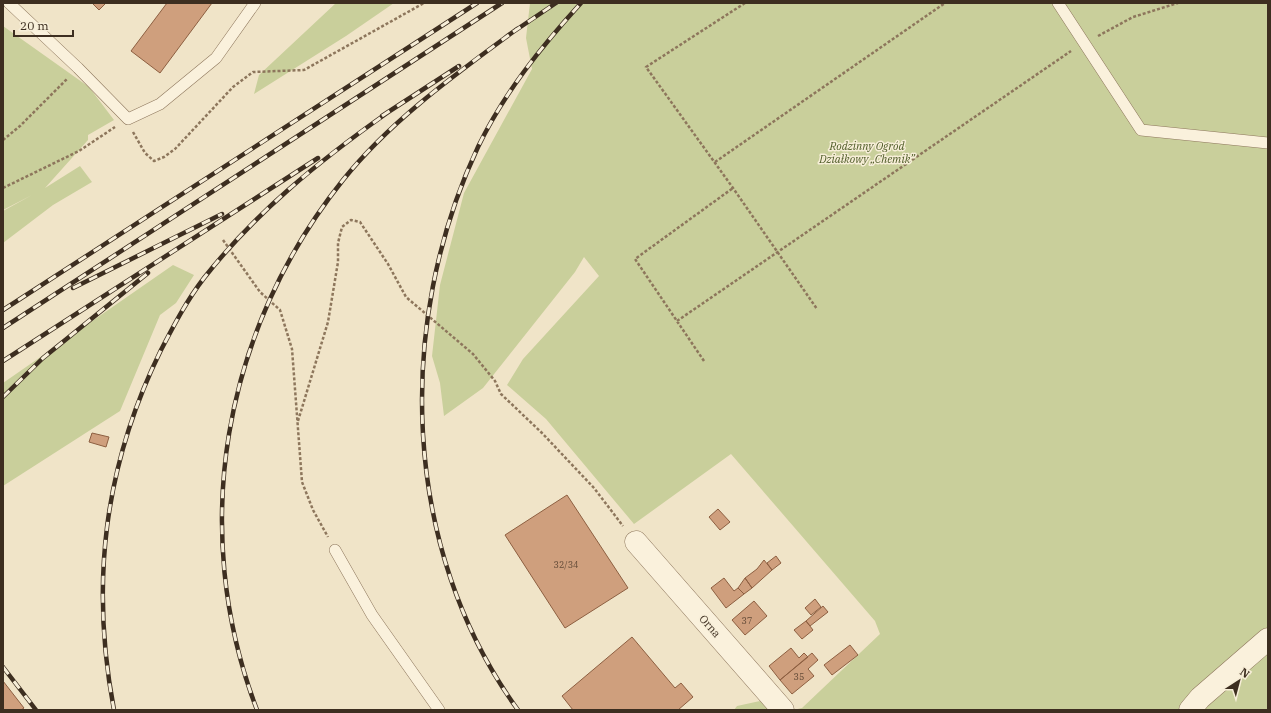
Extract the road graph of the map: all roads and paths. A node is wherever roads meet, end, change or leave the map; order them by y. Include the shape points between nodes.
1 (9, 3) edge
2 (255, 3) edge
3 (424, 3) edge
4 (745, 3) edge
5 (945, 3) edge
6 (1058, 3) edge
7 (1178, 3) edge
8 (1084, 42) junction
9 (78, 68) junction
10 (128, 119) junction
11 (3, 140) edge
12 (1268, 142) edge
13 (715, 162) junction
14 (3, 188) edge
15 (733, 188) junction
16 (223, 240) dead end
17 (778, 252) junction
18 (817, 309) dead end
19 (677, 321) junction
20 (704, 361) dead end
21 (298, 421) junction
22 (636, 542) joint
23 (335, 550) joint
24 (1268, 639) edge
25 (439, 710) edge
26 (783, 710) edge
27 (1190, 710) edge

1 - 9 lane
2 - 10 lane via 216,58 160,104
3 - 10 path via 304,70 253,72 233,87 175,149 154,161 145,153
4 - 13 path via 646,68
5 - 13 path
6 - 8 lane
7 - 8 path via 1133,18
8 - 12 lane via 1141,130
8 - 17 path
9 - 10 lane
9 - 11 path
10 - 14 path via 79,150
13 - 15 path
15 - 17 path
15 - 19 path via 635,259
16 - 21 path via 260,292 280,310 292,349
17 - 18 path
17 - 19 path
19 - 20 path
21 - 22 path via 328,322 342,227 351,220 360,222 406,297 473,354 502,394 594,488
21 - 23 path via 302,482 313,510
22 - 26 street, Orna
23 - 25 lane via 372,615
24 - 27 street via 1200,698

